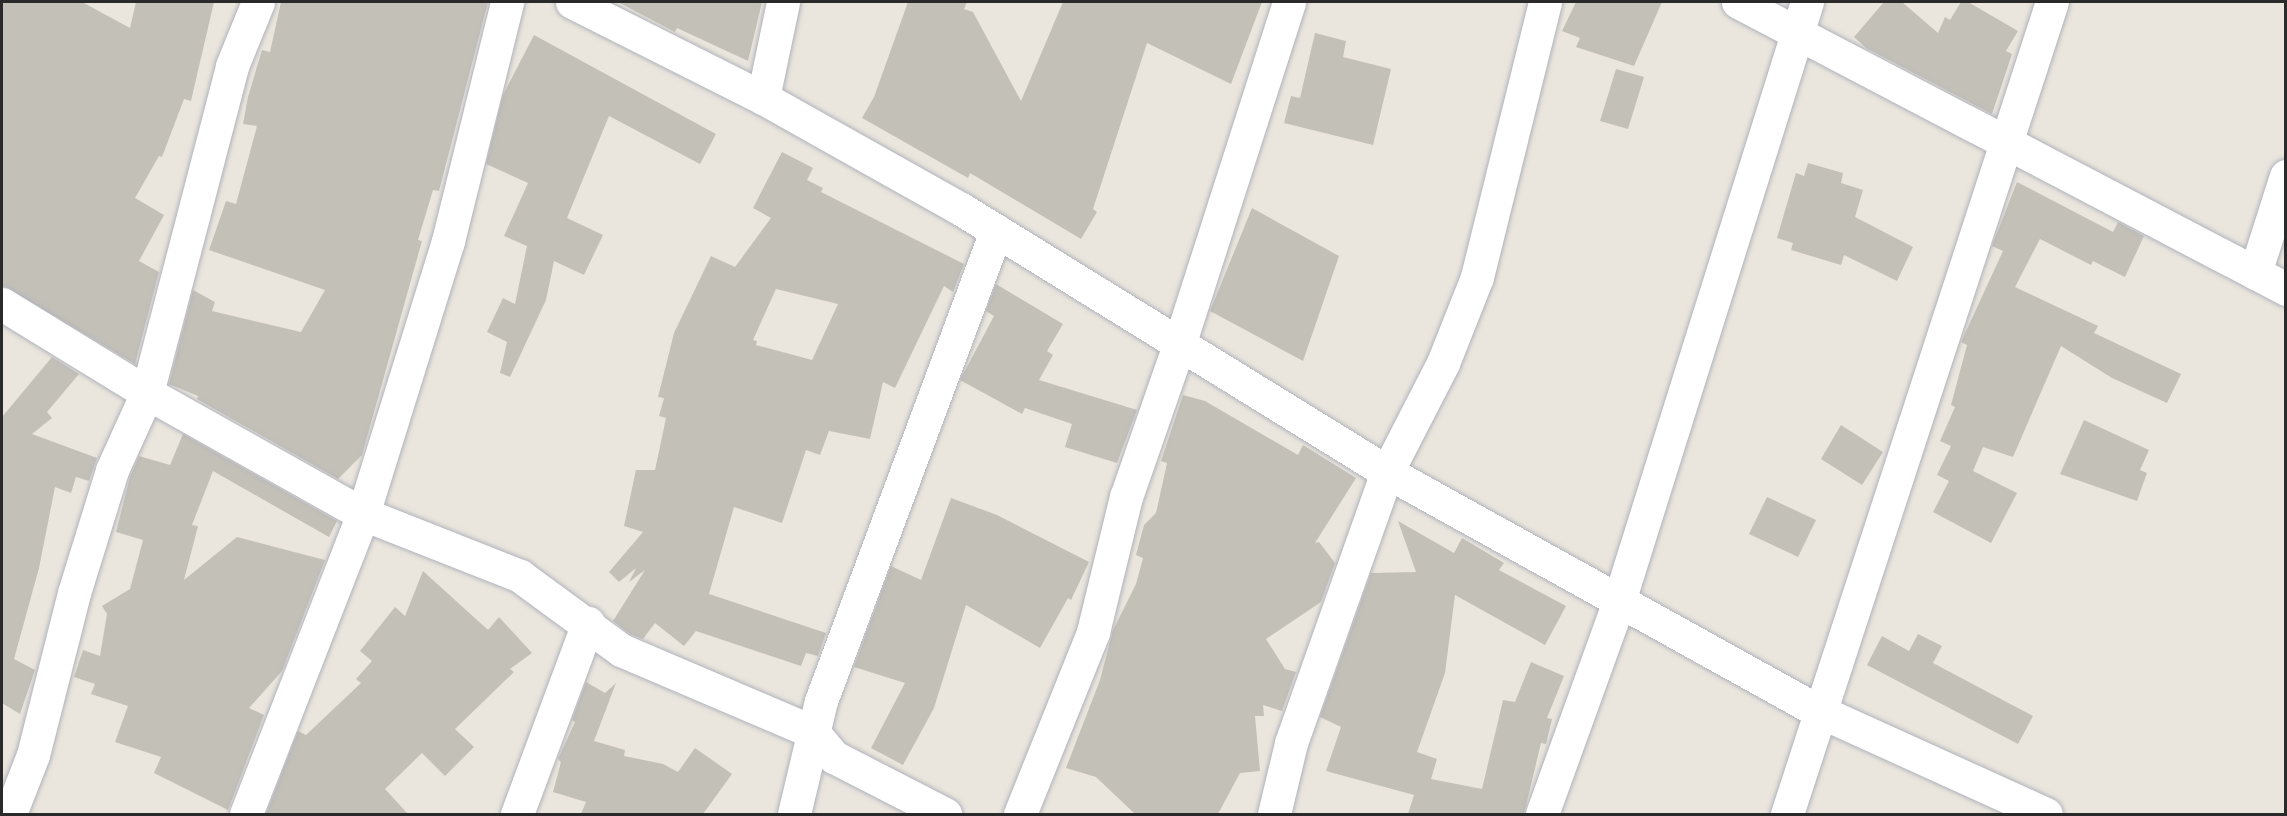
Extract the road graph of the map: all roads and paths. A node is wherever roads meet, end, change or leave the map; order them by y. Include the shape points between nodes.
1 (258, 2) edge
2 (507, 2) edge
3 (572, 2) edge
4 (783, 2) edge
5 (1289, 2) edge
6 (1545, 2) edge
7 (1738, 2) edge
8 (1807, 2) edge
9 (2052, 2) edge
10 (1797, 32) junction
11 (763, 98) junction
12 (2006, 144) junction
13 (2286, 176) edge
14 (996, 231) junction
15 (2255, 273) junction
16 (2286, 288) edge
17 (2, 304) edge
18 (1179, 345) junction
19 (147, 393) junction
20 (1387, 472) junction
21 (363, 514) junction
22 (1619, 601) junction
23 (588, 623) junction
24 (1819, 711) junction
25 (813, 732) junction
26 (10, 814) edge
27 (246, 814) edge
28 (517, 814) edge
29 (794, 814) edge
30 (945, 814) edge
31 (1020, 814) edge
32 (1274, 814) edge
33 (1542, 814) edge
34 (1787, 814) edge
35 (2043, 814) edge

1 - 19 street via 232,66
2 - 21 street via 448,241
3 - 11 street
4 - 11 street
5 - 18 street
6 - 20 street via 1477,278 1443,363
7 - 10 street
8 - 10 street
9 - 12 street
10 - 12 street
10 - 22 street
11 - 14 street
12 - 15 street
12 - 24 street
13 - 15 street
14 - 18 street
14 - 25 street via 820,701
15 - 16 street
17 - 19 street
18 - 20 street
18 - 31 street via 1126,497 1093,632
19 - 21 street
19 - 26 street via 112,470 74,593 33,755
20 - 22 street
20 - 32 street via 1291,743
21 - 23 street via 520,576
21 - 27 street
22 - 24 street
22 - 33 street
23 - 25 street via 621,650
23 - 28 street
24 - 34 street
24 - 35 street
25 - 29 street
25 - 30 street via 834,757

